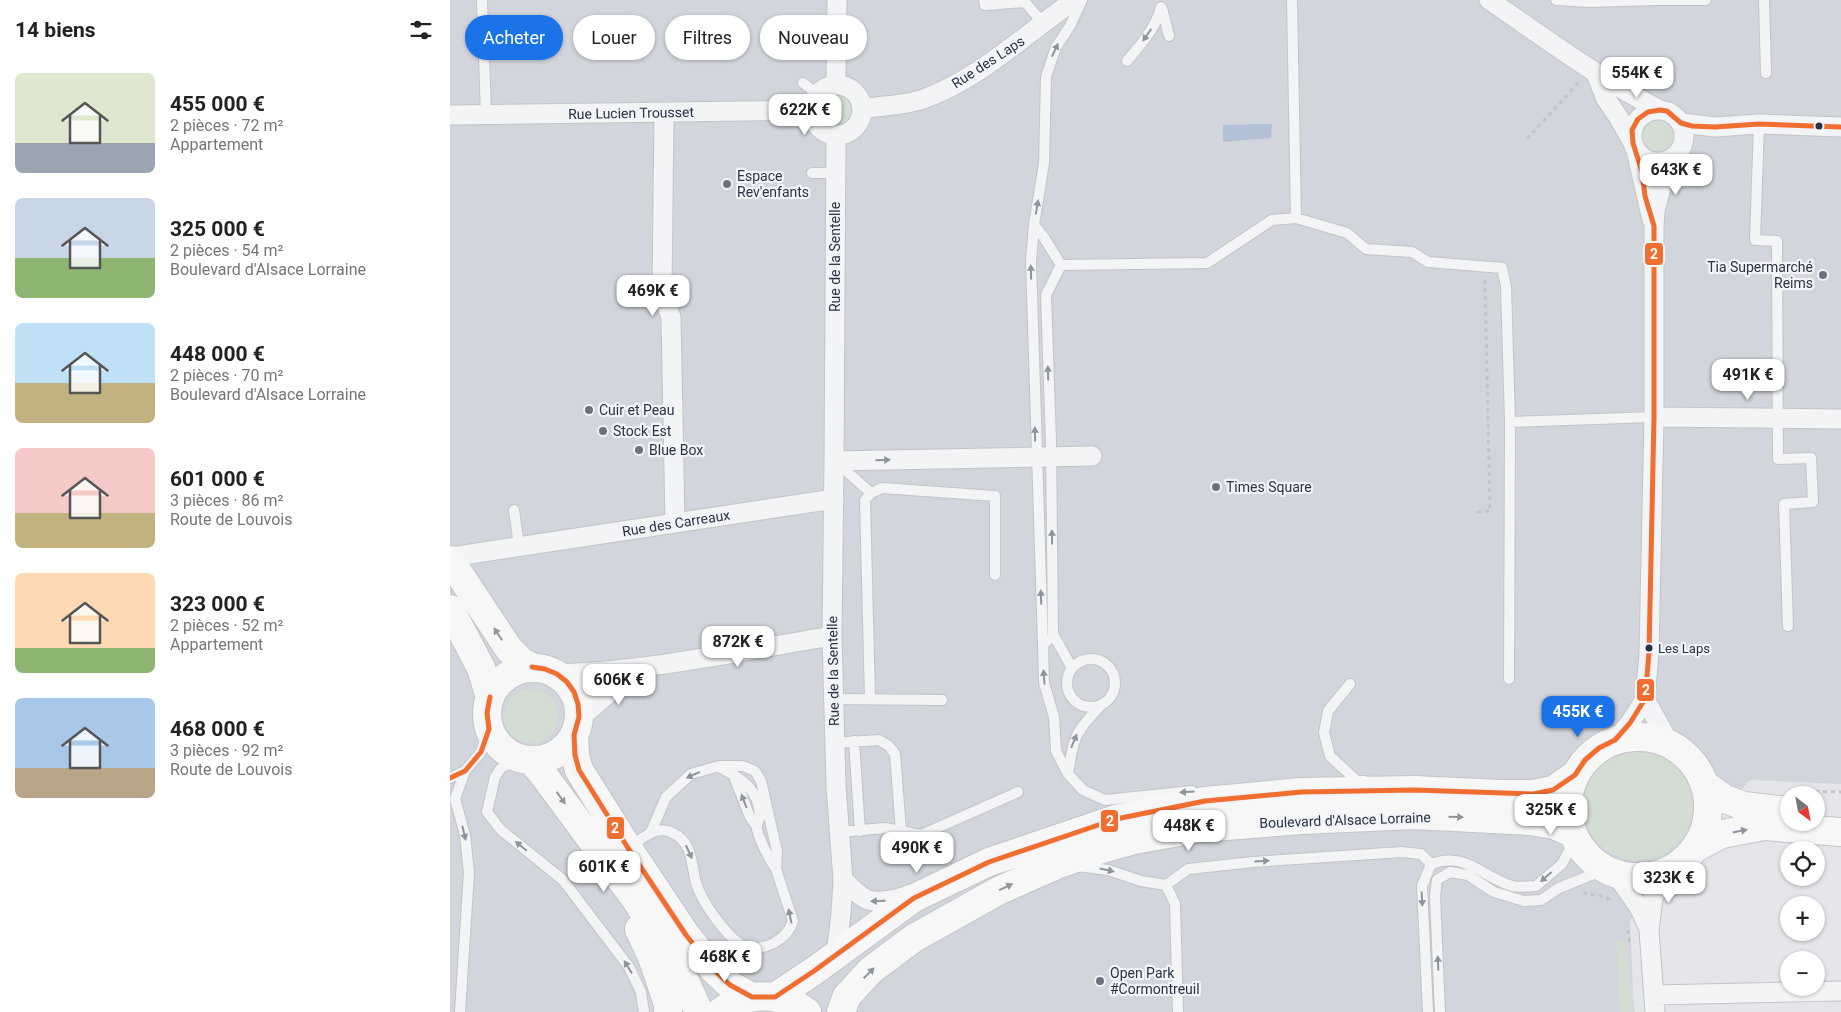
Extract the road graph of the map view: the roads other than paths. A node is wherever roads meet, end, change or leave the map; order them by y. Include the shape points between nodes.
1 (482, 0) edge
2 (837, 0) edge
3 (984, 0) edge
4 (1075, 0) edge
5 (1082, 0) edge
6 (1292, 0) edge
7 (1489, 0) edge
8 (1556, 0) edge
9 (1657, 0) edge
10 (1706, 0) edge
11 (1764, 0) edge
12 (1025, 1) edge
13 (1161, 3) edge
14 (1042, 22) junction
15 (1169, 36) dead end
16 (1127, 61) dead end
17 (1593, 72) junction
18 (1766, 74) dead end
19 (836, 85) junction
20 (811, 96) junction
21 (862, 109) junction
22 (1660, 110) junction
23 (664, 112) junction
24 (450, 115) edge
25 (486, 115) junction
26 (1681, 123) junction
27 (1759, 124) junction
28 (1715, 127) junction
29 (1841, 127) edge
30 (836, 135) junction
31 (1634, 146) junction
32 (1682, 146) junction
33 (1668, 160) junction
34 (836, 172) junction
35 (812, 173) dead end
36 (1296, 218) junction
37 (1034, 225) junction
38 (1654, 226) junction
39 (1061, 265) junction
40 (1654, 417) junction
41 (1778, 419) junction
42 (1841, 419) edge
43 (1510, 422) junction
44 (1092, 456) dead end
45 (1043, 457) junction
46 (834, 461) junction
47 (871, 492) junction
48 (834, 499) junction
49 (514, 510) dead end
50 (674, 523) junction
51 (519, 546) junction
52 (450, 559) edge
53 (995, 575) dead end
54 (450, 609) edge
55 (1788, 626) dead end
56 (1053, 634) junction
57 (832, 636) junction
58 (1043, 645) junction
59 (639, 668) junction
60 (1072, 668) junction
61 (545, 671) junction
62 (1509, 679) dead end
63 (1350, 684) dead end
64 (490, 697) junction
65 (833, 699) junction
66 (870, 699) junction
67 (1645, 699) junction
68 (942, 700) dead end
69 (1102, 704) junction
70 (577, 726) junction
71 (489, 729) junction
72 (1615, 740) junction
73 (854, 741) junction
74 (834, 743) junction
75 (1670, 744) junction
76 (525, 759) junction
77 (719, 766) junction
78 (465, 771) junction
79 (1068, 774) junction
80 (1575, 775) junction
81 (450, 778) edge
82 (1414, 780) dead end
83 (1704, 784) junction
84 (1018, 792) dead end
85 (1288, 793) junction
86 (1780, 810) edge
87 (1825, 813) edge
88 (1841, 814) edge
89 (860, 830) junction
90 (901, 831) junction
91 (651, 832) junction
92 (839, 832) junction
93 (1841, 832) edge
94 (1574, 836) junction
95 (628, 848) junction
96 (1695, 848) junction
97 (989, 862) junction
98 (1059, 864) junction
99 (1431, 864) junction
100 (776, 869) junction
101 (1667, 871) junction
102 (1611, 872) junction
103 (843, 880) junction
104 (1166, 885) junction
105 (636, 900) junction
106 (1649, 930) junction
107 (836, 955) junction
108 (1841, 991) edge
109 (764, 997) junction
110 (1655, 1003) edge
111 (460, 1012) edge
112 (644, 1012) edge
113 (668, 1012) edge
114 (699, 1012) edge
115 (720, 1012) edge
116 (807, 1012) edge
117 (841, 1012) edge
118 (1178, 1012) edge
119 (1428, 1012) edge
120 (1440, 1012) edge

1 - 25 lane
2 - 19 street
3 - 12 lane via 984,5
4 - 14 street, Rue des Laps
37 -> 5 lane via 1044,163 1046,77 1056,47
6 - 36 lane
7 - 17 street
8 - 9 lane
9 - 10 lane
11 - 18 lane
12 - 14 lane
13 - 15 lane
13 -> 16 lane via 1151,30
14 - 21 street, Rue des Laps via 965,80 925,99
17 - 22 street
17 - 31 street
19 - 20 street
19 - 21 street via 851,90
20 - 23 street, Rue Lucien Trousset
20 - 30 street via 813,118 820,129
21 - 30 street via 856,127
22 - 26 street via 1672,114
22 - 31 street via 1648,112 1638,119 1632,130
23 - 25 street, Rue Lucien Trousset
23 - 50 street via 662,293 670,317
24 - 25 street, Rue Lucien Trousset
26 - 28 street
26 - 32 street
27 - 28 street
27 - 29 street
27 - 41 lane via 1755,240 1778,241
28 - 32 street via 1693,136
30 - 34 street, Rue de la Sentelle
31 - 33 street via 1642,157 1650,161
31 - 38 street
32 - 33 street
33 - 38 street
34 - 35 lane
34 - 46 street, Rue de la Sentelle
36 - 39 lane via 1272,220 1207,263
36 - 43 lane via 1346,233 1366,249 1412,252 1428,262 1502,268 1506,286
37 - 39 lane
45 -> 37 lane via 1031,261
38 - 40 street
45 -> 39 lane via 1046,295
40 - 41 street
40 - 43 lane
40 - 67 street via 1649,653
41 - 42 street
41 - 55 lane via 1778,459 1811,458 1813,502 1784,504
43 - 62 lane
44 - 45 street
46 -> 45 street
56 -> 45 lane
58 -> 45 lane
46 - 47 lane
46 - 48 street, Rue de la Sentelle
47 - 53 lane via 882,488 995,496
47 - 66 lane via 865,500
48 - 50 street, Rue des Carreaux
48 - 57 street, Rue de la Sentelle
49 - 51 lane
50 - 51 street, Rue des Carreaux
51 - 52 street, Rue des Carreaux
61 -> 52 main road via 522,662 509,649
54 - 64 main road via 481,668
56 - 58 lane
56 - 60 lane
57 - 59 street
57 - 65 street, Rue de la Sentelle
79 -> 58 lane via 1056,751 1054,717 1044,683
59 - 61 street via 600,672
59 - 70 street via 588,711
60 - 69 lane via 1067,683 1072,698 1086,706
60 - 69 lane via 1093,659 1107,665 1115,685
61 - 64 main road via 519,670 506,676
61 - 70 main road via 567,682 574,692 578,704
63 - 82 lane via 1328,711 1324,733 1330,756 1358,781
64 - 71 main road via 486,713
65 - 66 lane
65 - 74 street, Rue de la Sentelle
66 - 68 lane
67 - 72 street
67 - 75 street
79 -> 69 lane via 1071,746 1081,725
70 - 76 main road via 566,746 556,754 544,759
70 - 95 main road via 575,755 579,770
71 - 76 main road via 500,747
71 - 78 lane via 481,752
72 - 75 main road via 1652,738
72 - 80 main road via 1585,760
73 - 74 lane
73 - 89 lane
73 - 90 lane via 879,740 895,754
74 - 92 street, Rue de la Sentelle
75 - 83 main road via 1696,768
76 -> 105 main road via 542,773
112 -> 76 lane via 641,992 629,967 563,880 500,830 487,812 500,768
77 -> 91 lane via 691,774 679,784 666,798
100 -> 77 lane via 765,851 733,774
77 - 100 lane via 743,766 755,771 761,781 777,851
78 - 81 lane
78 -> 111 lane via 454,799 465,835 470,873
85 -> 79 lane via 1238,789 1105,800 1083,790
80 - 85 main road, Boulevard d'Alsace Lorraine via 1553,790 1533,794 1477,788
80 - 94 main road via 1568,794 1568,814
83 - 86 main road via 1725,799 1744,806
83 - 96 main road via 1708,806 1705,828
84 - 90 lane via 921,835
85 - 97 main road, Boulevard d'Alsace Lorraine via 1205,801 1116,819
87 - 88 main road
89 - 90 lane via 885,828
89 - 92 lane
91 - 95 lane
91 -> 100 lane via 663,829 683,841 691,854 697,884 714,916 734,941 749,949 782,939 792,926
92 - 103 street, Rue de la Sentelle
96 -> 93 main road via 1722,834 1764,826
98 -> 94 main road, Boulevard d'Alsace Lorraine via 1134,840 1201,828 1302,820 1414,815 1500,819 1554,825
94 -> 99 lane via 1562,864 1536,886 1513,887 1469,864 1444,859
94 - 102 main road via 1593,862
95 - 109 main road via 686,935 714,970 730,986
96 - 101 main road
97 -> 103 street via 898,900 870,901
97 - 107 main road, Boulevard d'Alsace Lorraine via 914,898
98 -> 104 lane via 1108,870
117 -> 98 main road, Boulevard d'Alsace Lorraine via 847,996 871,970 914,938 998,891
104 -> 99 lane via 1188,870 1253,862 1402,852 1421,854
99 -> 119 lane via 1422,886
101 - 102 main road via 1632,877
101 - 106 street via 1653,898
102 - 106 street via 1639,907
120 -> 102 lane via 1437,880 1450,872 1468,876 1494,892 1524,900 1540,900 1573,882
103 - 107 street, Rue de la Sentelle
104 - 118 lane via 1175,904
105 - 113 main road via 631,914 652,957
105 - 114 main road via 676,961
106 - 110 street
107 - 109 main road, Boulevard d'Alsace Lorraine
108 - 110 street
109 - 115 main road, Boulevard d'Alsace Lorraine via 732,1004
109 - 116 main road via 795,1004

